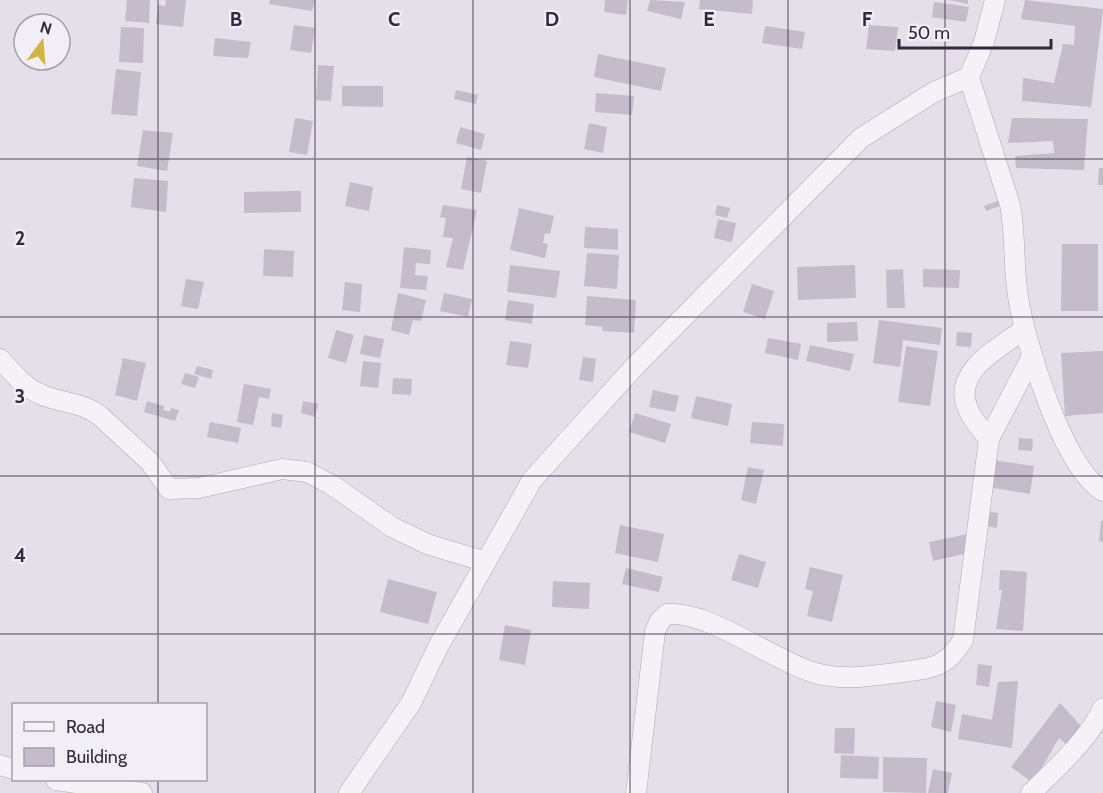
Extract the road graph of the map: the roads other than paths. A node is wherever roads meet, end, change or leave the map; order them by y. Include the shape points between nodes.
1 (995, 0) edge
2 (969, 77) junction
3 (1023, 330) junction
4 (1031, 358) junction
5 (0, 359) edge
6 (989, 440) junction
7 (1103, 491) edge
8 (486, 562) junction
9 (1103, 708) edge
10 (63, 781) edge
11 (142, 793) edge
12 (349, 793) edge
13 (636, 793) edge
14 (1031, 793) edge

1 - 2 street via 984,42
2 - 3 street via 1010,205
2 - 8 street via 934,92 861,138 812,187 636,365 532,480
3 - 4 street
3 - 6 street via 982,361 963,390 968,410
4 - 6 street
4 - 7 street via 1075,462
5 - 8 street via 24,384 40,394 92,409 150,462 169,489 199,488 282,469 307,472 392,527 427,544
6 - 13 street via 963,640 954,656 936,667 845,679 786,661 695,616 667,614 655,632
8 - 12 street via 411,703
9 - 14 street via 1067,757
10 - 11 street

